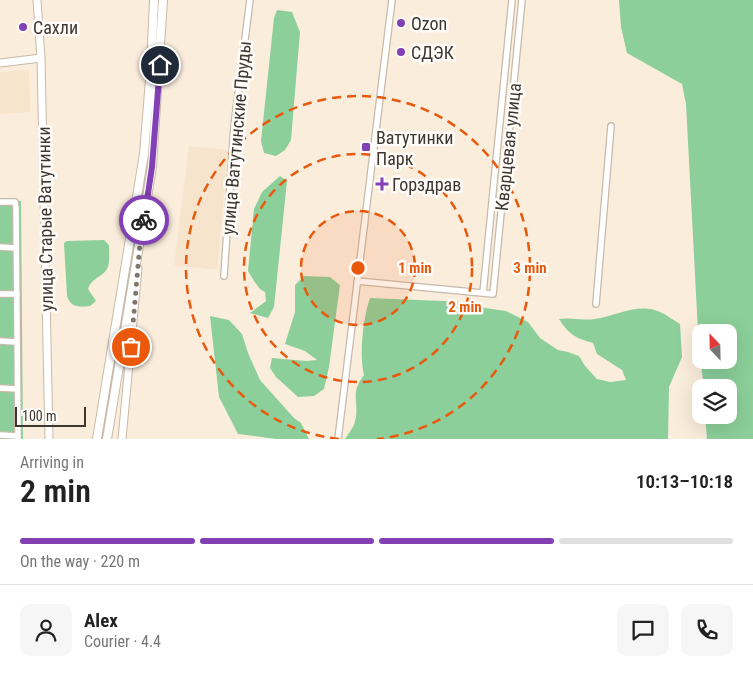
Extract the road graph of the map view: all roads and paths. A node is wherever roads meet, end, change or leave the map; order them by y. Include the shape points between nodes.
1 (37, 0) edge
2 (154, 0) edge
3 (163, 0) edge
4 (250, 0) edge
5 (392, 0) edge
6 (512, 0) edge
7 (522, 0) edge
8 (41, 58) junction
9 (0, 63) edge
10 (610, 126) dead end
11 (0, 202) edge
12 (140, 243) junction
13 (0, 247) edge
14 (16, 248) junction
15 (224, 276) dead end
16 (357, 281) junction
17 (483, 293) junction
18 (0, 294) edge
19 (17, 294) junction
20 (596, 304) dead end
21 (0, 341) edge
22 (16, 342) junction
23 (0, 388) edge
24 (17, 389) junction
25 (0, 435) edge
26 (18, 438) edge
27 (49, 439) edge
28 (97, 439) edge
29 (107, 439) edge
30 (122, 439) edge
31 (338, 439) edge

1 - 8 main road, улица Старые Ватутинки
2 - 28 highway via 144,154
3 - 12 highway via 152,167
4 - 15 street, улица Ватутинские Пруды via 234,126
5 - 16 street
6 - 17 street, Кварцевая улица
7 - 17 street, Кварцевая улица via 493,294
8 - 9 main road
8 - 27 main road, улица Старые Ватутинки
10 - 20 street
11 - 14 street via 15,202
12 - 29 highway
12 - 30 main road
13 - 14 street
14 - 19 street
16 - 17 street
16 - 31 street
18 - 19 street
19 - 22 street
21 - 22 street
22 - 24 street
23 - 24 street
24 - 26 street
25 - 26 street

